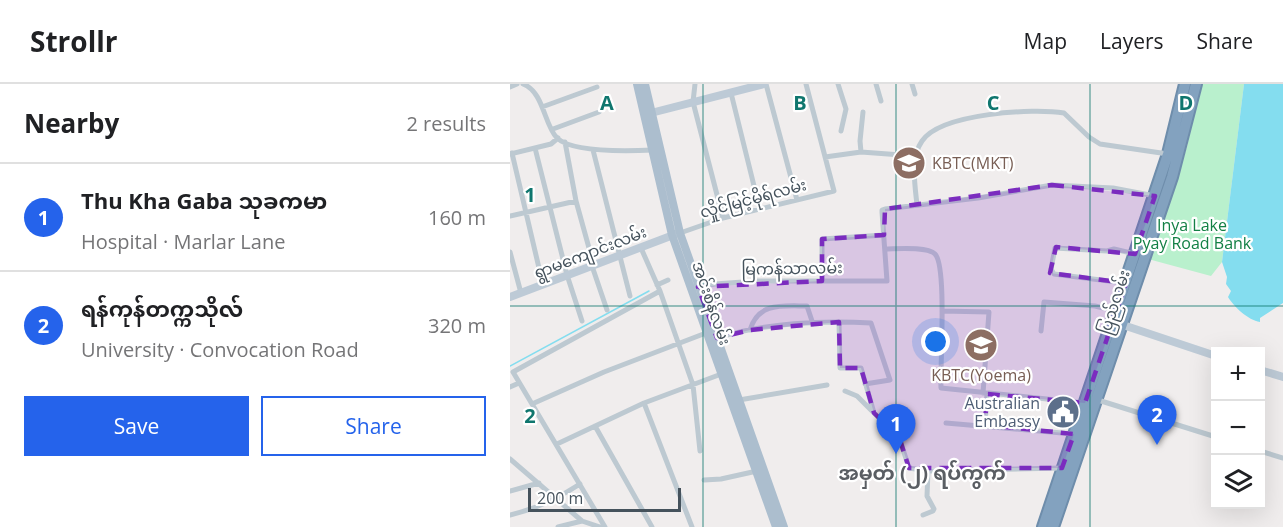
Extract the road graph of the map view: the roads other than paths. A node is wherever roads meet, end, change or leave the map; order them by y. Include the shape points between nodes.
1 (517, 84) edge
2 (523, 84) edge
3 (637, 84) edge
4 (645, 84) edge
5 (695, 84) edge
6 (765, 84) edge
7 (806, 84) edge
8 (838, 84) edge
9 (876, 84) edge
10 (912, 84) edge
11 (1185, 84) edge
12 (1196, 84) edge
13 (510, 87) edge
14 (597, 87) dead end
15 (731, 93) junction
16 (915, 94) dead end
17 (881, 101) dead end
18 (693, 102) junction
19 (542, 107) junction
20 (599, 112) dead end
21 (863, 112) dead end
22 (647, 114) junction
23 (553, 129) junction
24 (841, 131) dead end
25 (558, 138) junction
26 (565, 142) junction
27 (535, 148) junction
28 (655, 149) junction
29 (593, 150) junction
30 (861, 152) junction
31 (511, 153) edge
32 (1168, 154) junction
33 (915, 156) junction
34 (825, 157) junction
35 (1155, 196) junction
36 (797, 200) junction
37 (576, 201) junction
38 (916, 205) junction
39 (549, 207) junction
40 (760, 210) junction
41 (525, 213) junction
42 (510, 216) edge
43 (1154, 216) junction
44 (723, 218) junction
45 (676, 234) junction
46 (884, 235) junction
47 (641, 248) junction
48 (885, 249) junction
49 (510, 252) edge
50 (1135, 254) junction
51 (619, 255) junction
52 (593, 266) junction
53 (567, 275) junction
54 (668, 280) dead end
55 (822, 281) junction
56 (1126, 283) junction
57 (543, 285) junction
58 (698, 287) junction
59 (658, 288) junction
60 (521, 293) junction
61 (630, 296) dead end
62 (510, 297) edge
63 (607, 310) dead end
64 (942, 311) junction
65 (1116, 311) junction
66 (582, 321) dead end
67 (839, 322) junction
68 (813, 324) junction
69 (1123, 325) junction
70 (750, 330) junction
71 (1041, 331) dead end
72 (706, 333) junction
73 (1108, 334) junction
74 (717, 339) junction
75 (679, 344) junction
76 (1211, 355) edge
77 (1265, 372) edge
78 (725, 373) junction
79 (1283, 377) edge
80 (519, 383) junction
81 (827, 384) dead end
82 (865, 384) junction
83 (693, 385) junction
84 (510, 387) edge
85 (845, 391) dead end
86 (985, 394) junction
87 (740, 400) junction
88 (1098, 400) junction
89 (644, 403) junction
90 (1085, 403) junction
91 (532, 404) junction
92 (874, 413) junction
93 (946, 423) dead end
94 (985, 425) junction
95 (595, 426) junction
96 (1074, 434) junction
97 (1211, 435) edge
98 (557, 444) junction
99 (700, 451) dead end
100 (1265, 453) edge
101 (1283, 458) edge
102 (511, 462) edge
103 (1062, 468) junction
104 (757, 471) junction
105 (928, 471) junction
106 (704, 480) dead end
107 (539, 483) junction
108 (580, 484) junction
109 (510, 491) edge
110 (557, 499) junction
111 (510, 515) edge
112 (923, 515) dead end
113 (582, 521) junction
114 (558, 527) edge
115 (600, 527) edge
116 (605, 527) edge
117 (652, 527) edge
118 (692, 527) edge
119 (776, 527) edge
120 (784, 527) edge
121 (1043, 527) edge
122 (1053, 527) edge

1 - 13 street
2 - 19 street via 530,87
3 - 22 main road
4 - 22 main road
5 - 18 street
6 - 15 main road
6 - 36 street
7 - 34 street
8 - 24 street via 846,109
9 - 17 street
10 - 16 street
11 - 32 highway, ပြည်လမ်း
12 - 43 highway, ပြည်လမ်း via 1182,145
14 - 19 street
15 - 18 main road
15 - 40 street
18 - 22 main road
18 - 44 street
19 - 23 street
20 - 23 street
21 - 30 street
22 - 28 main road
23 - 25 street
25 - 26 street
25 - 27 street
26 - 29 street
26 - 37 street
27 - 31 street
27 - 39 street
28 - 29 street
28 - 45 main road, အင်းစိန်လမ်း
28 - 45 main road, အင်းစိန်လမ်း via 668,185
29 - 51 street
30 - 33 street
30 - 34 street
31 - 41 street
32 - 33 street via 1100,144 1064,114 1026,111 977,116 944,126 921,141
32 - 35 highway, ပြည်လမ်း
33 - 38 street
34 - 36 street, လှိုင်မြင့်မိုရ်လမ်း via 834,191
35 - 38 street via 1113,188 1052,185
35 - 43 highway, ပြည်လမ်း
36 - 40 street, လှိုင်မြင့်မိုရ်လမ်း
37 - 39 street
37 - 52 street
38 - 46 street via 882,210
39 - 41 street
39 - 53 street
40 - 44 street, လှိုင်မြင့်မိုရ်လမ်း
41 - 42 street
41 - 57 street
43 - 50 highway, ပြည်လမ်း
43 - 69 highway, ပြည်လမ်း
44 - 45 street, လှိုင်မြင့်မိုရ်လမ်း
45 - 47 main road, ရွာမကျောင်းလမ်း
45 - 58 main road, အင်းစိန်လမ်း
45 - 72 main road, အင်းစိန်လမ်း
46 - 48 street
46 - 55 street via 822,239
47 - 51 main road, ရွာမကျောင်းလမ်း
47 - 59 street
48 - 55 street, မြကန်သာလမ်း via 887,280
48 - 64 street via 926,250 934,254 939,262
49 - 60 street
50 - 56 highway, ပြည်လမ်း
50 - 56 street via 1114,249 1055,248 1051,269 1054,274
51 - 52 main road, ရွာမကျောင်းလမ်း
51 - 61 street
52 - 53 main road, ရွာမကျောင်းလမ်း
52 - 63 street
53 - 57 main road, ရွာမကျောင်းလမ်း
53 - 66 street
54 - 59 street
55 - 58 street, မြကန်သာလမ်း
56 - 65 highway, ပြည်လမ်း
57 - 60 main road, ရွာမကျောင်းလမ်း
58 - 74 main road, အင်းစိန်လမ်း
59 - 75 street
59 - 80 street via 513,372
60 - 62 main road, ရွာမကျောင်းလမ်း
64 - 86 street via 941,388
64 - 86 street via 989,312
65 - 69 main road
65 - 71 street via 1044,302
65 - 73 highway, ပြည်လမ်း
67 - 68 street
67 - 82 street via 840,368 861,368
67 - 82 street via 872,323 890,380
68 - 70 street
68 - 70 street via 807,306 771,307 756,316
69 - 73 main road
69 - 76 main road
69 - 88 highway, ပြည်လမ်း
70 - 74 street
72 - 75 street
72 - 78 main road, အင်းစိန်လမ်း
73 - 90 highway, ပြည်လမ်း
74 - 78 main road, အင်းစိန်လမ်း
75 - 83 street
75 - 91 street
77 - 79 main road
78 - 83 street
78 - 87 main road, အင်းစိန်လမ်း
78 - 104 main road, အင်းစိန်လမ်း
80 - 84 street
80 - 91 street
81 - 87 street
82 - 92 street
83 - 89 street
83 - 99 street
85 - 92 street via 858,396
86 - 90 street
86 - 94 street
87 - 120 main road, အင်းစိန်လမ်း
88 - 97 street
88 - 122 highway, ပြည်လမ်း
89 - 95 street
89 - 118 street
90 - 96 highway, ပြည်လမ်း
91 - 98 street
92 - 105 street via 899,437 909,468
93 - 94 street
94 - 96 street
95 - 98 street
95 - 117 street
96 - 103 highway, ပြည်လမ်း
98 - 108 street
100 - 101 street
102 - 107 street
103 - 105 street
103 - 121 highway, ပြည်လမ်း
104 - 106 street
104 - 119 main road, အင်းစိန်လမ်း
105 - 112 street via 927,496 934,509
107 - 109 street
107 - 110 street
108 - 110 street
108 - 116 street
110 - 111 street
110 - 113 street
113 - 114 street
113 - 115 street

